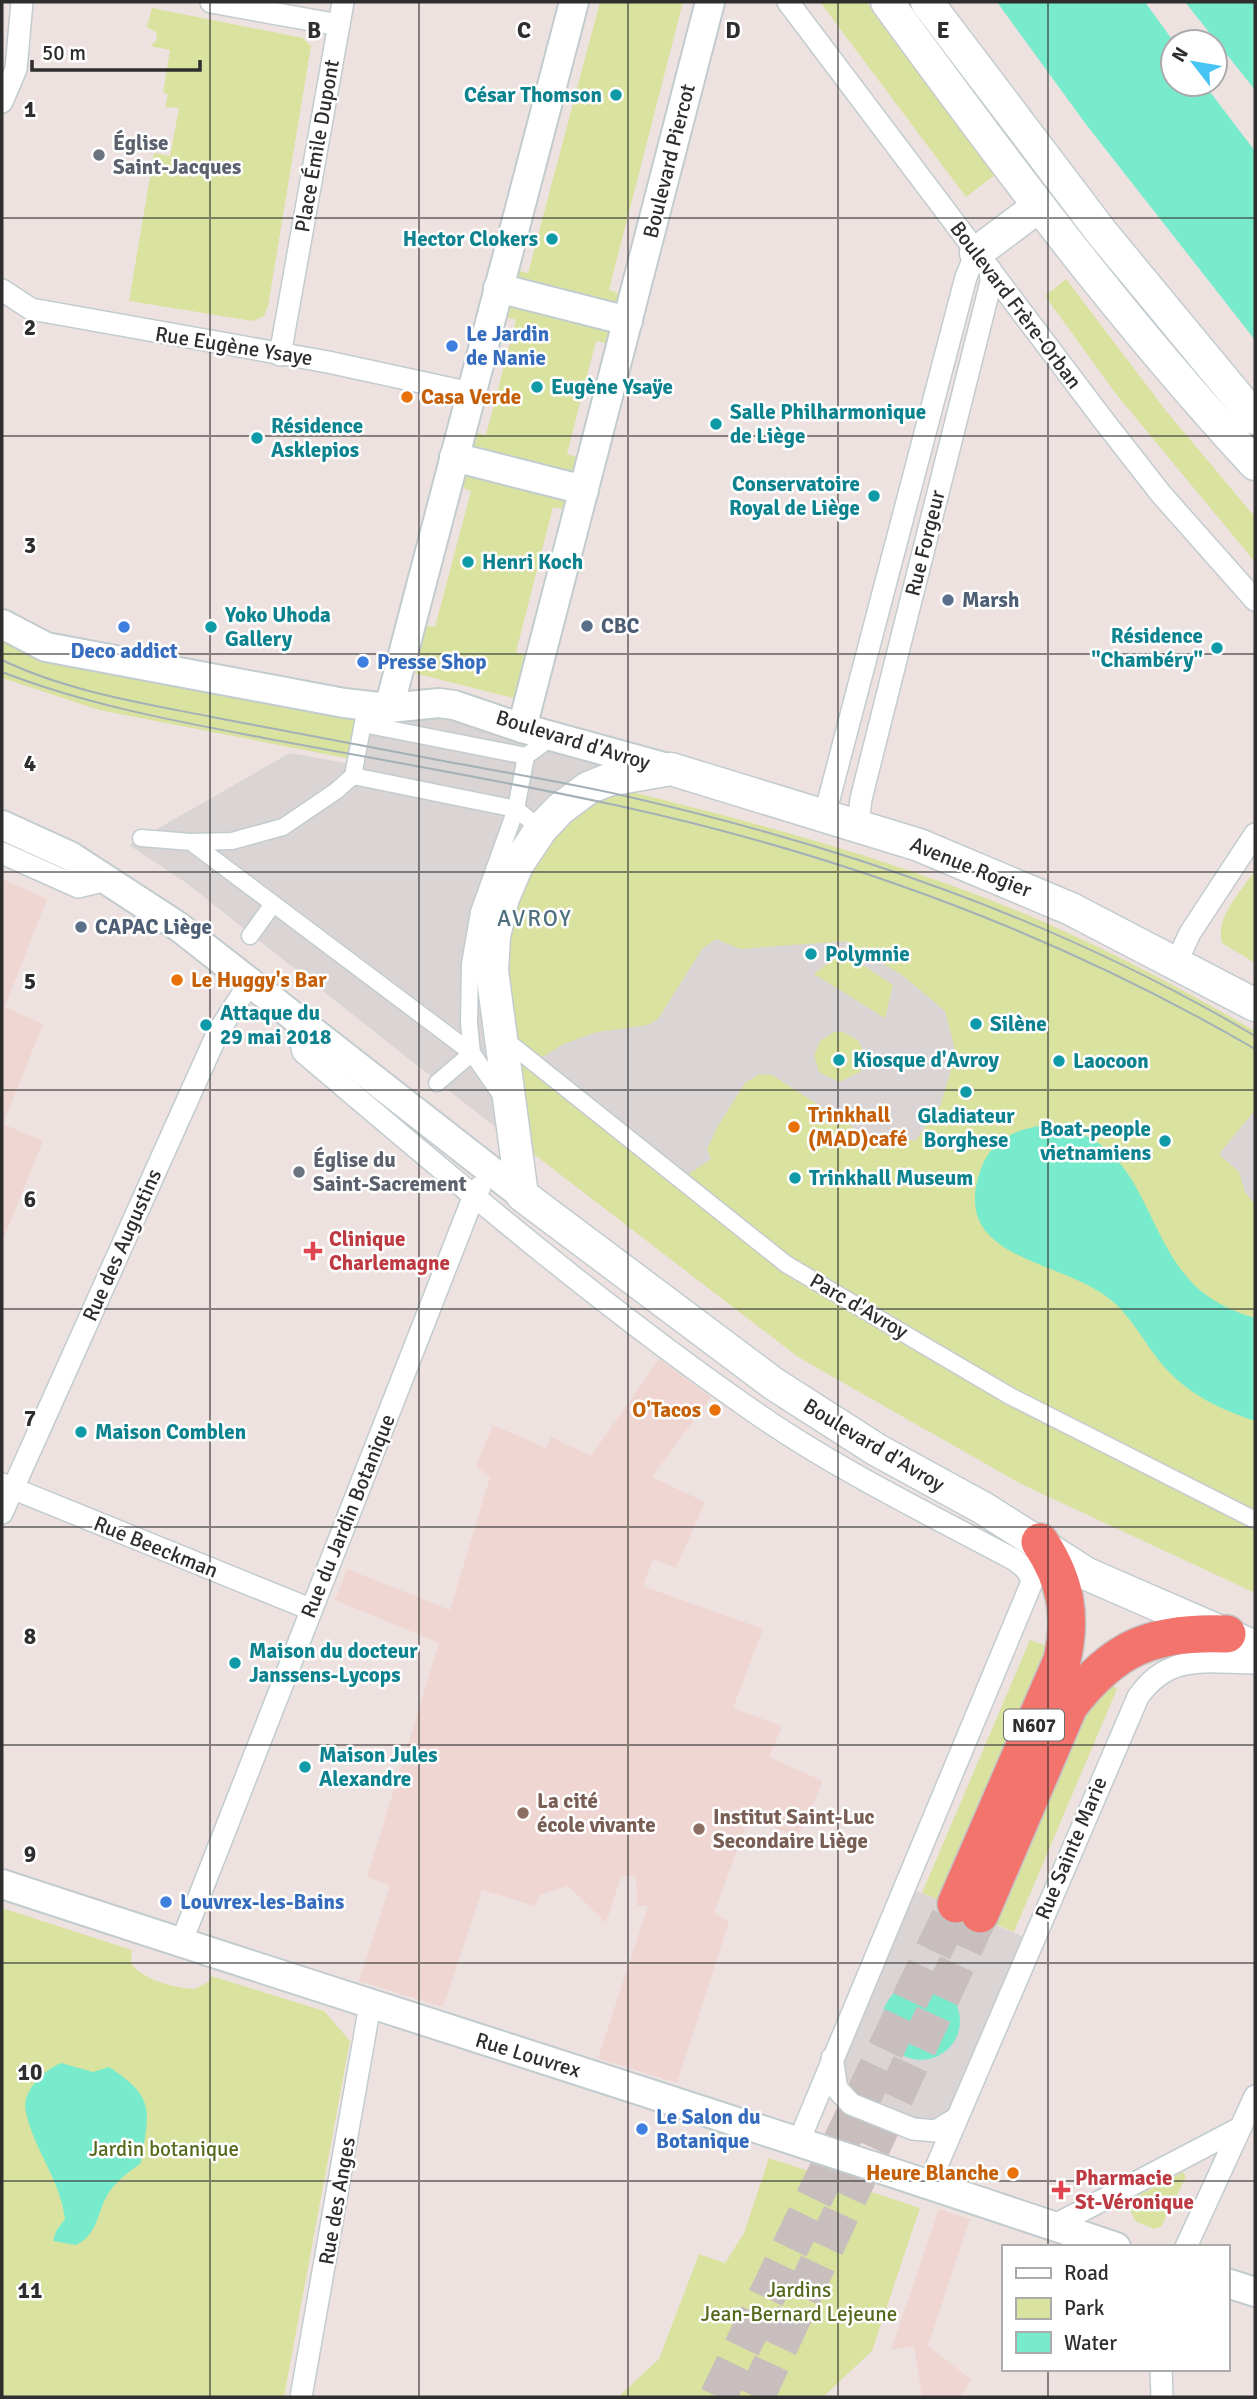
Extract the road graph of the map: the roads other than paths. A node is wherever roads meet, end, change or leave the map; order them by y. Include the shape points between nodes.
1 (22, 2) edge
2 (211, 2) edge
3 (343, 2) edge
4 (574, 2) edge
5 (710, 2) edge
6 (788, 2) edge
7 (887, 2) edge
8 (927, 2) edge
9 (340, 25) junction
10 (2, 102) edge
11 (1045, 214) junction
12 (983, 261) junction
13 (498, 288) junction
14 (2, 289) edge
15 (958, 313) junction
16 (982, 319) junction
17 (628, 321) junction
18 (280, 355) junction
19 (1211, 365) junction
20 (471, 393) junction
21 (1255, 398) edge
22 (1255, 418) edge
23 (1228, 435) junction
24 (454, 457) junction
25 (1255, 464) edge
26 (1255, 487) edge
27 (584, 490) junction
28 (1255, 600) edge
29 (2, 624) edge
30 (383, 711) junction
31 (418, 735) junction
32 (518, 735) junction
33 (489, 748) junction
34 (841, 759) junction
35 (869, 766) junction
36 (671, 769) junction
37 (353, 776) junction
38 (516, 809) junction
39 (825, 814) junction
40 (858, 824) junction
41 (2, 825) edge
42 (541, 829) junction
43 (1255, 834) edge
44 (141, 838) dead end
45 (191, 842) junction
46 (2, 853) edge
47 (106, 880) junction
48 (273, 904) junction
49 (250, 936) dead end
50 (1177, 961) junction
51 (251, 981) junction
52 (1255, 1005) edge
53 (295, 1017) junction
54 (500, 1035) junction
55 (472, 1053) junction
56 (437, 1083) dead end
57 (509, 1105) junction
58 (491, 1171) junction
59 (522, 1195) junction
60 (473, 1198) junction
61 (534, 1246) junction
62 (7, 1486) edge
63 (2, 1513) edge
64 (1255, 1520) edge
65 (1034, 1555) junction
66 (310, 1609) junction
67 (1241, 1640) edge
68 (1255, 1662) edge
69 (2, 1884) edge
70 (181, 1943) junction
71 (370, 2005) junction
72 (832, 2056) junction
73 (1255, 2096) edge
74 (954, 2120) junction
75 (1240, 2128) junction
76 (799, 2141) junction
77 (929, 2184) junction
78 (1053, 2226) junction
79 (1110, 2245) edge
80 (1187, 2245) edge
81 (1229, 2284) edge
82 (1255, 2292) edge
83 (1161, 2371) edge
84 (302, 2397) edge
85 (1162, 2397) edge

1 - 10 street via 16,69
2 - 9 street
3 - 9 street, Place Émile Dupont
4 - 13 street
5 - 17 street, Boulevard Piercot
6 - 12 street, Boulevard Frère-Orban
7 - 11 main road
8 - 19 main road via 1101,233
9 - 18 street, Place Émile Dupont
11 - 12 main road
11 - 23 main road via 1164,364
12 - 15 street, Rue Forgeur via 971,260
12 - 16 street, Rue Forgeur via 991,282
12 - 28 street, Boulevard Frère-Orban via 1161,494
13 - 17 street
13 - 20 street
14 - 18 street, Rue Eugène Ysaye via 31,309
15 - 16 street
15 - 34 street, Rue Forgeur
16 - 35 street, Rue Forgeur
17 - 27 street, Boulevard Piercot
18 - 20 street, Rue Eugène Ysaye
19 - 21 main road
19 - 22 main road
20 - 24 street
23 - 25 main road
23 - 26 main road
24 - 27 street
24 - 30 street
27 - 32 street, Boulevard Piercot
29 - 30 street, Boulevard d'Avroy via 46,648
30 - 31 street
30 - 31 street
30 - 32 street, Boulevard d'Avroy via 454,705
30 - 37 street
31 - 33 street
32 - 33 street
32 - 33 street
32 - 36 street, Boulevard d'Avroy via 552,737
32 - 38 street
34 - 35 street via 849,772 862,772
34 - 39 street, Rue Forgeur
35 - 40 street, Rue Forgeur
36 - 39 main road, Avenue Rogier
36 - 42 main road, Boulevard d'Avroy via 588,788
37 - 38 street
37 - 45 street via 283,827 232,841
38 - 42 street
38 - 55 street via 479,912 470,964
39 - 40 main road, Avenue Rogier
40 - 50 main road, Avenue Rogier via 1038,894
41 - 47 street, Boulevard d'Avroy via 70,856
42 - 54 main road, Boulevard d'Avroy via 517,865 494,936 492,971
43 - 50 street via 1190,933
44 - 45 street
45 - 48 street
46 - 47 street via 78,887
47 - 51 street, Boulevard d'Avroy
48 - 49 street
48 - 55 street
50 - 52 main road, Avenue Rogier
51 - 53 street, Boulevard d'Avroy
51 - 62 street, Rue des Augustins via 218,1032
53 - 58 street, Boulevard d'Avroy
53 - 60 street, Boulevard d'Avroy via 303,1052
54 - 57 main road, Boulevard d'Avroy
54 - 64 street, Parc d'Avroy via 786,1264 1010,1396
55 - 56 street
55 - 57 street
57 - 59 main road, Boulevard d'Avroy
58 - 59 street, Boulevard d'Avroy
58 - 60 street, Rue du Jardin Botanique
59 - 61 street, Boulevard d'Avroy
59 - 65 main road, Boulevard d'Avroy via 774,1384
60 - 61 street, Boulevard d'Avroy
60 - 66 street, Rue du Jardin Botanique
61 - 65 street, Boulevard d'Avroy via 754,1412 855,1475
62 - 63 street, Rue des Augustins
62 - 66 street, Rue Beeckman
65 - 67 main road, Boulevard d'Avroy
65 - 67 highway, N607 via 1060,1576 1068,1632 1062,1660 968,1909 1069,1706 1090,1679 1115,1657 1147,1641 1186,1632
65 - 72 street via 1032,1581
66 - 70 street, Rue du Jardin Botanique
68 - 74 street, Rue Sainte Marie via 1177,1664 1162,1671 1138,1697
69 - 70 street, Rue Louvrex
70 - 71 street, Rue Louvrex
71 - 76 street, Rue Louvrex
71 - 84 street, Rue des Anges
72 - 74 street via 836,2088 850,2104 913,2129 936,2131
72 - 76 street
73 - 75 street
74 - 77 street, Rue Sainte Marie
75 - 78 street
75 - 80 street
76 - 77 street, Rue Louvrex
77 - 78 street, Rue Louvrex
78 - 79 street, Rue Louvrex
81 - 82 street
83 - 85 street

